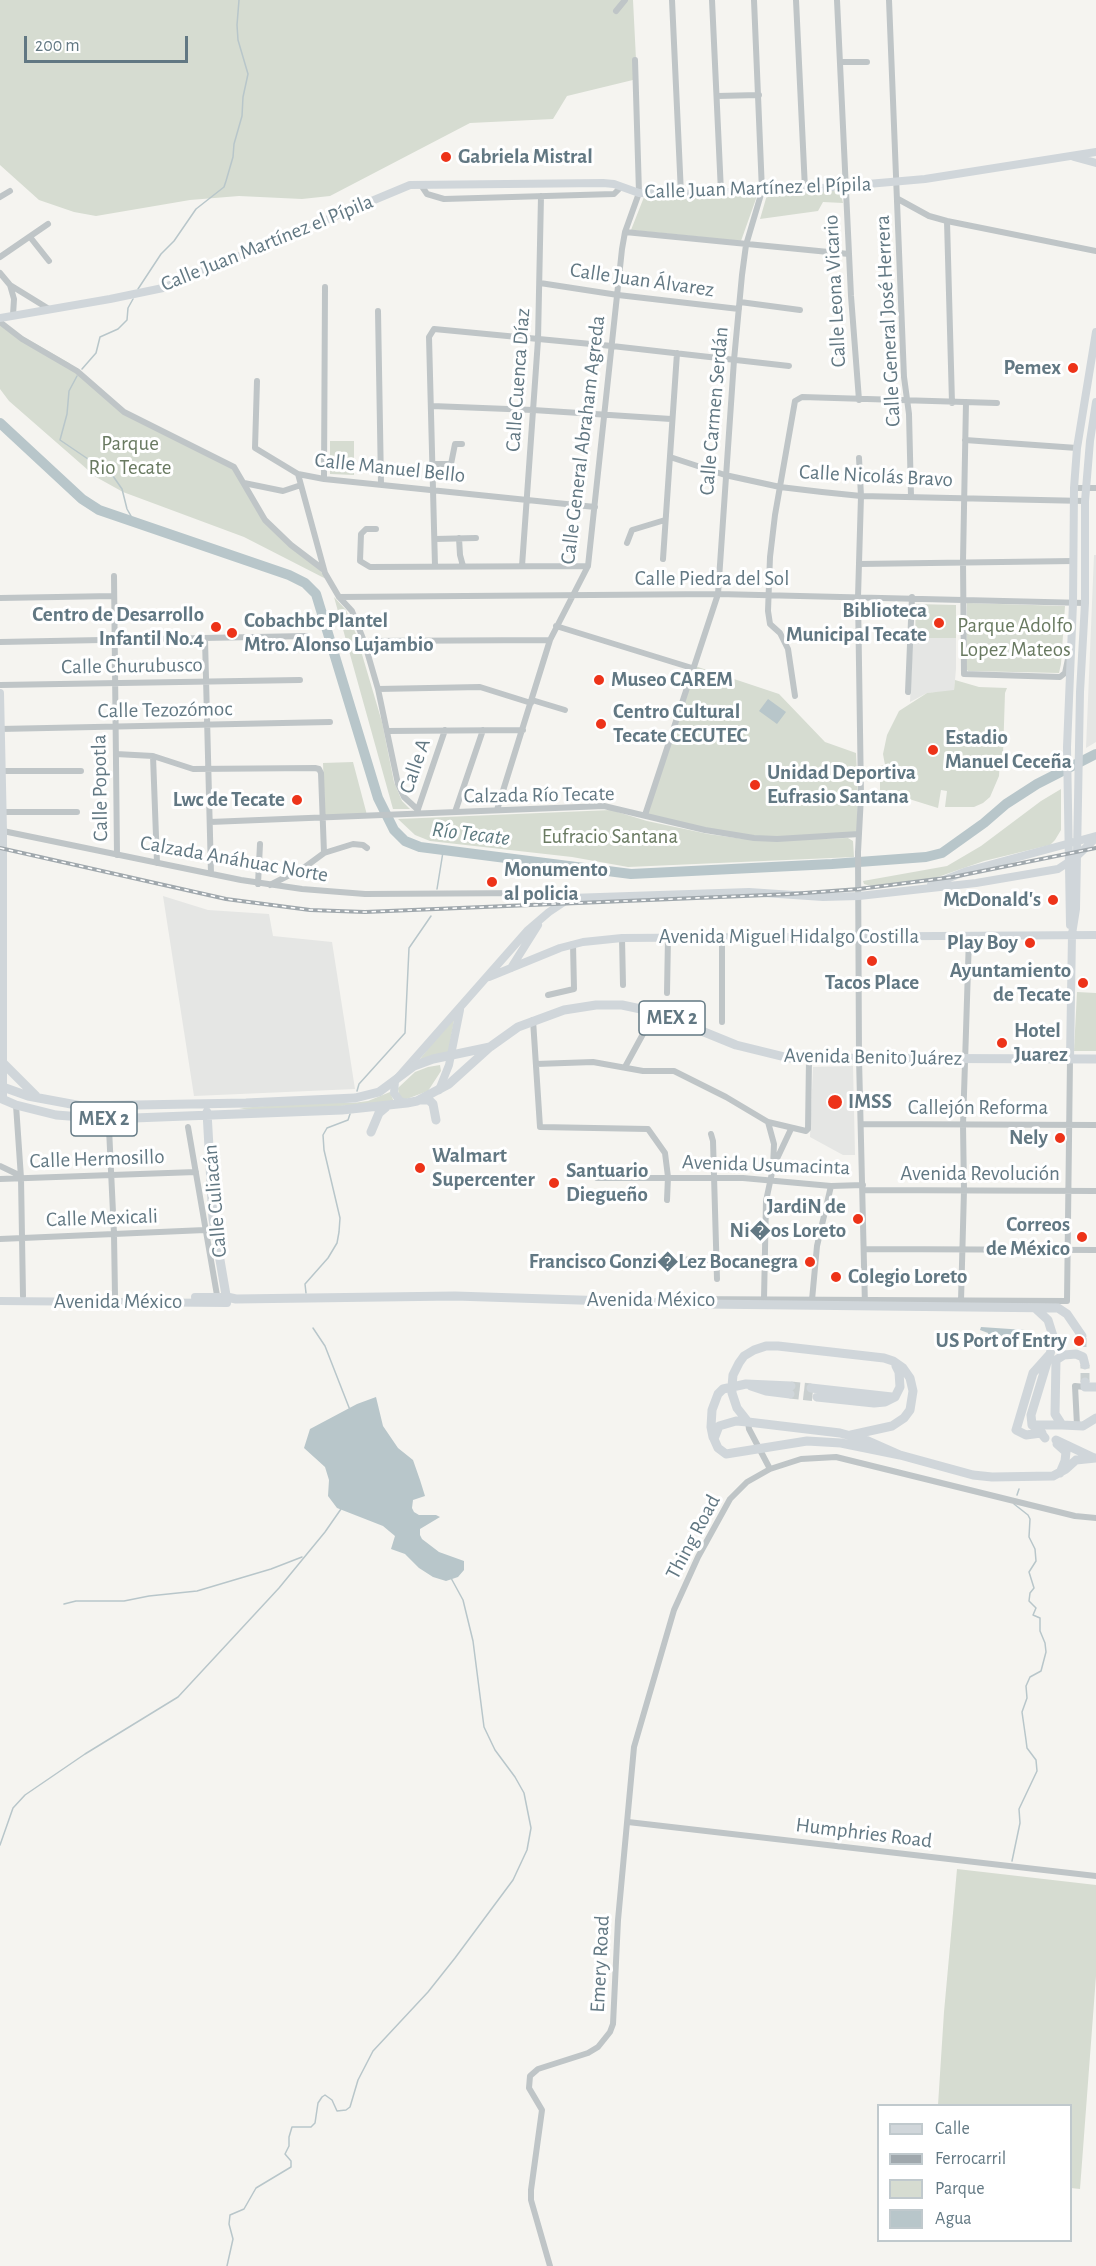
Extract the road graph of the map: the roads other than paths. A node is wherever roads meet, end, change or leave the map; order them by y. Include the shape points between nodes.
1 (625, 0) edge
2 (672, 0) edge
3 (712, 0) edge
4 (754, 0) edge
5 (796, 0) edge
6 (837, 0) edge
7 (889, 0) edge
8 (616, 11) dead end
9 (635, 60) dead end
10 (840, 62) junction
11 (867, 62) dead end
12 (759, 95) junction
13 (717, 96) junction
14 (1096, 152) edge
15 (1071, 156) junction
16 (1096, 163) edge
17 (896, 183) junction
18 (421, 185) junction
19 (846, 186) junction
20 (621, 187) junction
21 (805, 189) junction
22 (10, 190) dead end
23 (762, 191) junction
24 (721, 192) junction
25 (639, 193) junction
26 (681, 194) junction
27 (541, 196) junction
28 (0, 197) edge
29 (898, 199) junction
30 (946, 221) junction
31 (48, 224) dead end
32 (625, 232) junction
33 (30, 237) junction
34 (746, 245) junction
35 (1096, 251) edge
36 (849, 254) junction
37 (0, 257) edge
38 (49, 261) dead end
39 (0, 273) edge
40 (540, 283) junction
41 (10, 285) junction
42 (325, 287) dead end
43 (618, 295) junction
44 (739, 305) junction
45 (49, 309) junction
46 (800, 310) dead end
47 (378, 311) dead end
48 (13, 315) junction
49 (0, 320) edge
50 (1096, 332) edge
51 (538, 340) junction
52 (1095, 344) edge
53 (612, 346) junction
54 (677, 353) junction
55 (734, 360) junction
56 (789, 366) dead end
57 (257, 381) dead end
58 (858, 400) junction
59 (906, 401) junction
60 (966, 402) junction
61 (997, 402) dead end
62 (1096, 402) edge
63 (952, 403) junction
64 (432, 406) junction
65 (532, 410) junction
66 (603, 414) junction
67 (671, 419) junction
68 (965, 440) junction
69 (462, 444) dead end
70 (1077, 448) junction
71 (670, 457) junction
72 (859, 458) dead end
73 (433, 464) junction
74 (298, 474) junction
75 (725, 475) junction
76 (324, 479) junction
77 (244, 483) junction
78 (381, 484) junction
79 (301, 485) junction
80 (780, 487) junction
81 (1074, 488) junction
82 (1086, 488) junction
83 (1096, 488) edge
84 (434, 489) junction
85 (861, 496) junction
86 (911, 496) junction
87 (964, 498) junction
88 (526, 499) junction
89 (1074, 501) junction
90 (1085, 501) junction
91 (595, 507) junction
92 (665, 520) junction
93 (376, 529) dead end
94 (459, 538) junction
95 (476, 538) dead end
96 (435, 539) junction
97 (627, 543) dead end
98 (663, 558) dead end
99 (963, 561) junction
100 (1073, 561) junction
101 (859, 564) junction
102 (435, 566) junction
103 (463, 566) junction
104 (522, 566) junction
105 (588, 566) junction
106 (324, 570) junction
107 (114, 576) dead end
108 (718, 594) junction
109 (769, 594) junction
110 (114, 596) junction
111 (572, 596) junction
112 (339, 597) junction
113 (858, 597) junction
114 (912, 597) junction
115 (0, 598) edge
116 (964, 598) junction
117 (1073, 603) junction
118 (1085, 603) junction
119 (556, 626) junction
120 (306, 636) dead end
121 (205, 639) junction
122 (114, 640) junction
123 (550, 640) junction
124 (364, 641) junction
125 (0, 642) edge
126 (1072, 650) junction
127 (692, 669) junction
128 (300, 680) dead end
129 (206, 682) junction
130 (115, 683) junction
131 (0, 685) edge
132 (378, 689) junction
133 (908, 692) dead end
134 (0, 693) edge
135 (795, 696) dead end
136 (531, 701) junction
137 (565, 710) dead end
138 (330, 722) dead end
139 (115, 726) junction
140 (208, 726) junction
141 (0, 729) edge
142 (387, 730) junction
143 (445, 730) junction
144 (483, 730) junction
145 (523, 730) junction
146 (116, 754) junction
147 (153, 756) junction
148 (208, 770) junction
149 (1, 771) edge
150 (81, 771) dead end
151 (497, 810) junction
152 (417, 811) junction
153 (2, 812) junction
154 (77, 812) dead end
155 (455, 812) junction
156 (645, 815) junction
157 (323, 819) junction
158 (210, 822) junction
159 (3, 831) junction
160 (859, 834) junction
161 (1096, 837) edge
162 (1072, 842) junction
163 (260, 844) dead end
164 (368, 848) dead end
165 (324, 851) junction
166 (117, 855) junction
167 (1072, 859) junction
168 (157, 863) junction
169 (1054, 870) junction
170 (211, 874) junction
171 (258, 884) junction
172 (269, 885) junction
173 (1070, 885) junction
174 (919, 890) junction
175 (859, 896) junction
176 (570, 898) junction
177 (1070, 915) junction
178 (543, 918) junction
179 (1072, 934) junction
180 (1053, 935) junction
181 (1096, 935) edge
182 (668, 937) junction
183 (722, 937) junction
184 (859, 937) junction
185 (969, 937) junction
186 (622, 938) junction
187 (573, 944) junction
188 (511, 968) junction
189 (489, 977) junction
190 (623, 984) dead end
191 (667, 993) dead end
192 (548, 995) dead end
193 (459, 1010) junction
194 (655, 1012) junction
195 (533, 1020) junction
196 (722, 1022) dead end
197 (490, 1047) junction
198 (451, 1056) junction
199 (859, 1058) junction
200 (809, 1059) junction
201 (965, 1059) junction
202 (1070, 1059) junction
203 (1096, 1059) edge
204 (536, 1064) junction
205 (2, 1067) edge
206 (625, 1067) junction
207 (395, 1081) junction
208 (2, 1087) edge
209 (439, 1090) junction
210 (1, 1098) edge
211 (39, 1099) junction
212 (412, 1102) junction
213 (206, 1104) junction
214 (16, 1105) junction
215 (108, 1107) junction
216 (386, 1107) junction
217 (207, 1116) junction
218 (108, 1119) junction
219 (436, 1120) dead end
220 (768, 1122) junction
221 (861, 1124) junction
222 (963, 1125) junction
223 (1070, 1125) junction
224 (1096, 1125) edge
225 (188, 1127) dead end
226 (791, 1129) junction
227 (371, 1132) dead end
228 (711, 1134) dead end
229 (0, 1166) edge
230 (773, 1168) junction
231 (196, 1172) junction
232 (21, 1177) junction
233 (110, 1177) junction
234 (668, 1177) junction
235 (714, 1177) junction
236 (597, 1178) dead end
237 (0, 1179) edge
238 (770, 1179) junction
239 (831, 1186) junction
240 (863, 1187) junction
241 (964, 1190) junction
242 (1069, 1191) junction
243 (1096, 1191) edge
244 (667, 1200) dead end
245 (205, 1230) junction
246 (114, 1234) junction
247 (23, 1238) junction
248 (0, 1239) edge
249 (865, 1249) junction
250 (963, 1250) junction
251 (1068, 1250) junction
252 (1096, 1250) edge
253 (645, 1259) dead end
254 (716, 1260) junction
255 (717, 1279) dead end
256 (0, 1296) edge
257 (23, 1296) junction
258 (115, 1296) junction
259 (764, 1299) junction
260 (225, 1300) junction
261 (812, 1300) junction
262 (0, 1301) edge
263 (962, 1301) junction
264 (630, 1302) junction
265 (865, 1303) junction
266 (1035, 1308) junction
267 (1050, 1336) tunnel mouth
268 (1080, 1336) tunnel mouth
269 (893, 1361) junction
270 (1085, 1365) dead end
271 (1085, 1384) joint
272 (732, 1386) junction
273 (1096, 1387) edge
274 (811, 1388) tunnel mouth
275 (791, 1390) tunnel mouth
276 (817, 1397) tunnel mouth
277 (895, 1397) junction
278 (1096, 1418) edge
279 (748, 1422) junction
280 (1032, 1425) junction
281 (1062, 1425) junction
282 (1077, 1425) junction
283 (849, 1435) junction
284 (714, 1439) junction
285 (760, 1448) junction
286 (900, 1455) junction
287 (1096, 1458) edge
288 (770, 1469) junction
289 (1060, 1473) junction
290 (1096, 1518) edge
291 (628, 1822) junction
292 (1096, 1876) edge
293 (550, 2266) edge

1 - 8 street
2 - 26 street
3 - 13 street
4 - 12 street, Calle Carmen Serdán
5 - 21 street
6 - 10 street, Calle Leona Vicario
7 - 17 street, Calle General José Herrera
9 - 25 street, Calle General Abraham Agreda
10 - 11 street
10 - 19 street, Calle Leona Vicario
12 - 13 street
12 - 23 street, Calle Carmen Serdán
13 - 24 street
14 - 15 main road, Calle Juan Martínez el Pípila
15 - 16 main road, Calle Juan Martínez el Pípila
15 - 17 main road, Calle Juan Martínez el Pípila
17 - 19 main road, Calle Juan Martínez el Pípila
17 - 29 street, Calle General José Herrera
18 - 20 main road, Calle Juan Martínez el Pípila via 603,183
18 - 27 street via 427,194 444,199
18 - 45 main road, Calle Juan Martínez el Pípila via 410,185 163,288
19 - 21 main road, Calle Juan Martínez el Pípila
19 - 36 street, Calle Leona Vicario
20 - 25 main road, Calle Juan Martínez el Pípila
20 - 27 street via 614,194
21 - 23 main road, Calle Juan Martínez el Pípila
22 - 28 street
23 - 24 main road, Calle Juan Martínez el Pípila
23 - 34 street, Calle Carmen Serdán
24 - 26 main road, Calle Juan Martínez el Pípila
25 - 26 main road, Calle Juan Martínez el Pípila
25 - 32 street, Calle General Abraham Agreda
27 - 40 street, Calle Cuenca Díaz
29 - 30 street
29 - 59 street, Calle General José Herrera
30 - 35 street
30 - 63 street
31 - 33 street
32 - 34 street
32 - 43 street, Calle General Abraham Agreda
33 - 37 street
33 - 38 street
34 - 36 street
34 - 44 street, Calle Carmen Serdán
36 - 58 street, Calle Leona Vicario
39 - 41 street
40 - 43 street, Calle Juan Álvarez
40 - 51 street, Calle Cuenca Díaz
41 - 45 street
41 - 48 street
42 - 76 street
43 - 44 street, Calle Juan Álvarez
43 - 53 street, Calle General Abraham Agreda
44 - 46 street, Calle Juan Álvarez
44 - 55 street, Calle Carmen Serdán
45 - 48 main road, Calle Juan Martínez el Pípila
47 - 78 street
48 - 49 main road, Calle Juan Martínez el Pípila
49 - 77 street via 22,339 77,371 133,418 229,463
50 - 52 main road
51 - 53 street
51 - 64 street via 431,330
51 - 65 street, Calle Cuenca Díaz
52 - 70 main road
53 - 54 street
53 - 66 street, Calle General Abraham Agreda
54 - 55 street
54 - 67 street
55 - 56 street
55 - 75 street, Calle Carmen Serdán
57 - 74 street, Calle Manuel Bello via 255,448
58 - 59 street
58 - 80 street via 797,399
59 - 63 street
59 - 86 street, Calle General José Herrera
60 - 61 street
60 - 63 street
60 - 68 street
62 - 82 main road
64 - 65 street
64 - 73 street
65 - 66 street
65 - 88 street, Calle Cuenca Díaz
66 - 67 street
66 - 91 street, Calle General Abraham Agreda
67 - 71 street
68 - 70 street
68 - 87 street
69 - 73 street via 455,444 451,465
70 - 81 main road
71 - 75 street, Calle Nicolás Bravo
71 - 92 street
72 - 85 street
73 - 84 street
74 - 76 street, Calle Manuel Bello
74 - 79 street
75 - 80 street, Calle Nicolás Bravo
75 - 108 street, Calle Carmen Serdán
76 - 78 street, Calle Manuel Bello
77 - 79 street via 283,491
77 - 106 street via 265,519
78 - 84 street, Calle Manuel Bello
79 - 106 street
80 - 85 street, Calle Nicolás Bravo
80 - 109 street
81 - 82 street
81 - 89 main road
82 - 83 street
82 - 90 main road
84 - 88 street, Calle Manuel Bello
84 - 96 street
85 - 86 street, Calle Nicolás Bravo
85 - 101 street
86 - 87 street, Calle Nicolás Bravo
87 - 89 street, Calle Nicolás Bravo
87 - 99 street
88 - 91 street, Calle Manuel Bello
88 - 104 street, Calle Cuenca Díaz
89 - 90 street, Calle Nicolás Bravo
89 - 100 main road
90 - 118 main road
91 - 105 street, Calle General Abraham Agreda
92 - 97 street via 632,530
92 - 98 street
93 - 102 street via 366,529 361,534 360,558 365,566
94 - 95 street
94 - 96 street
94 - 103 street
96 - 102 street
99 - 100 street
99 - 101 street
99 - 116 street
100 - 117 main road
101 - 113 street
102 - 103 street
103 - 104 street
104 - 105 street
105 - 111 street, Calle General Abraham Agreda
106 - 112 street
107 - 110 street, Calle Popotla
108 - 109 street, Calle Piedra del Sol
108 - 111 street, Calle Piedra del Sol
108 - 127 street, Calle Carmen Serdán
109 - 113 street, Calle Piedra del Sol
109 - 135 street via 769,620 785,640
110 - 115 street
110 - 122 street, Calle Popotla
111 - 112 street, Calle Piedra del Sol
111 - 119 street, Calle General Abraham Agreda
112 - 124 street via 352,611
113 - 114 street, Calle Piedra del Sol
113 - 160 street
114 - 116 street, Calle Piedra del Sol
114 - 133 street
116 - 117 street, Calle Piedra del Sol
116 - 126 street via 964,674 1060,677
117 - 118 street, Calle Piedra del Sol
117 - 126 main road
118 - 162 main road via 1078,795
119 - 123 street, Calle General Abraham Agreda
119 - 127 street
120 - 121 street
121 - 122 street
121 - 129 street
122 - 125 street
122 - 130 street, Calle Popotla
123 - 124 street
123 - 136 street, Calle General Abraham Agreda
124 - 132 street
126 - 162 main road via 1067,747
127 - 156 street, Calle Carmen Serdán
128 - 129 street, Calle Churubusco
129 - 130 street, Calle Churubusco
129 - 140 street
130 - 131 street, Calle Churubusco
130 - 139 street, Calle Popotla
132 - 136 street via 480,687
132 - 142 street
134 - 141 main road
136 - 137 street
136 - 145 street, Calle General Abraham Agreda
138 - 140 street, Calle Tezozómoc
139 - 140 street, Calle Tezozómoc
139 - 141 street, Calle Tezozómoc
139 - 146 street, Calle Popotla
140 - 148 street
141 - 149 main road
142 - 143 street
142 - 152 street via 398,784
143 - 144 street
143 - 152 street, Calle A
144 - 145 street
144 - 155 street
145 - 151 street, Calle General Abraham Agreda
146 - 147 street
146 - 166 street, Calle Popotla
147 - 148 street via 185,768
147 - 168 street
148 - 157 street via 319,769
148 - 158 street
149 - 150 street
149 - 153 main road
151 - 155 street, Calzada Río Tecate
151 - 156 street, Calzada Río Tecate via 604,806
152 - 155 street, Calzada Río Tecate
152 - 157 street, Calzada Río Tecate
153 - 154 street
153 - 159 main road
156 - 160 street, Calzada Río Tecate via 754,838
157 - 158 street, Calzada Río Tecate
157 - 165 street
158 - 170 street
159 - 166 street, Calzada Anáhuac Norte
159 - 205 main road
160 - 175 street
161 - 162 main road
161 - 167 main road
162 - 167 main road
162 - 174 main road via 967,871
163 - 171 street
164 - 165 street via 353,844
165 - 172 street via 305,867
166 - 168 street, Calzada Anáhuac Norte
167 - 169 main road
167 - 173 main road
167 - 179 main road via 1076,914
168 - 170 street, Calzada Anáhuac Norte
169 - 173 main road
169 - 174 main road
170 - 171 street, Calzada Anáhuac Norte
171 - 172 street, Calzada Anáhuac Norte
172 - 176 street, Calzada Anáhuac Norte via 356,894 533,893
173 - 177 main road
174 - 175 main road
175 - 176 main road via 749,892
175 - 184 street
176 - 178 main road
177 - 179 main road
177 - 180 main road
178 - 188 main road
178 - 189 main road
179 - 180 main road, Avenida Miguel Hidalgo Costilla
179 - 181 main road, Avenida Miguel Hidalgo Costilla
179 - 202 main road
180 - 185 main road, Avenida Miguel Hidalgo Costilla
182 - 183 main road, Avenida Miguel Hidalgo Costilla
182 - 186 main road, Avenida Miguel Hidalgo Costilla
182 - 191 street
183 - 184 main road, Avenida Miguel Hidalgo Costilla
183 - 196 street
184 - 185 main road, Avenida Miguel Hidalgo Costilla
184 - 199 street
185 - 201 street
186 - 187 main road, Avenida Miguel Hidalgo Costilla
186 - 190 street
187 - 188 main road, Avenida Miguel Hidalgo Costilla
187 - 192 street via 574,989
188 - 189 main road, Avenida Miguel Hidalgo Costilla
189 - 193 main road
193 - 198 main road
193 - 207 main road
194 - 195 highway, Avenida Benito Juárez / MEX 2 via 596,1005
194 - 200 highway, Avenida Benito Juárez / MEX 2 via 736,1045 776,1056
194 - 206 street
195 - 197 highway, Avenida Benito Juárez / MEX 2
195 - 204 street
197 - 198 highway, MEX 2
197 - 209 highway, MEX 2
198 - 207 highway, MEX 2 via 414,1066
198 - 209 main road
199 - 200 highway, Avenida Benito Juárez / MEX 2
199 - 201 highway, Avenida Benito Juárez / MEX 2
199 - 221 street
200 - 226 street via 808,1130
201 - 202 highway, Avenida Benito Juárez / MEX 2
201 - 222 street
202 - 203 highway, Avenida Benito Juárez / MEX 2
202 - 223 street
204 - 206 street via 593,1062
204 - 234 street via 540,1127 648,1129 665,1152
205 - 208 main road
205 - 211 highway
206 - 220 street via 681,1073
207 - 212 main road via 394,1093 400,1101
207 - 213 highway, MEX 2 via 366,1097
208 - 210 main road
208 - 211 highway, MEX 2
209 - 212 highway, MEX 2
210 - 214 highway, MEX 2
211 - 215 highway, MEX 2
212 - 216 highway, MEX 2
212 - 219 highway via 429,1100
213 - 215 highway, MEX 2
213 - 217 highway, Calle Culiacán
214 - 218 highway, MEX 2 via 56,1115
214 - 232 street
215 - 218 street
216 - 217 highway, MEX 2
216 - 227 highway
217 - 218 highway, MEX 2
217 - 260 highway, Calle Culiacán via 213,1219
218 - 233 street
220 - 226 street
220 - 230 street via 774,1137
221 - 222 street, Callejón Reforma
221 - 240 street
222 - 223 street, Callejón Reforma
222 - 241 street
223 - 224 street, Callejón Reforma
223 - 242 street
225 - 231 street, Calle Culiacán
226 - 230 street
228 - 235 street
229 - 232 street
230 - 238 street
231 - 233 street, Calle Hermosillo
231 - 245 street, Calle Culiacán
232 - 233 street, Calle Hermosillo
232 - 237 street, Calle Hermosillo
232 - 247 street
233 - 246 street
234 - 235 street, Avenida Usumacinta
234 - 236 street, Avenida Usumacinta
234 - 244 street
235 - 238 street, Avenida Usumacinta
235 - 254 street
238 - 239 street, Avenida Usumacinta
238 - 259 street
239 - 240 street, Avenida Usumacinta
239 - 261 street
240 - 241 street, Avenida Revolución
240 - 249 street
241 - 242 street, Avenida Revolución
241 - 250 street
242 - 243 street, Avenida Revolución
242 - 251 street
245 - 246 street, Calle Mexicali
245 - 260 street, Calle Culiacán
246 - 247 street, Calle Mexicali
246 - 258 street
247 - 248 street, Calle Mexicali
247 - 257 street
249 - 250 street
249 - 265 street
250 - 251 street
250 - 263 street
251 - 252 street
251 - 263 street, Avenida México via 1067,1301
253 - 254 street
254 - 255 street
256 - 257 main road, Avenida México
257 - 258 main road, Avenida México
258 - 260 main road, Avenida México
259 - 261 street, Avenida México
259 - 264 street, Avenida México
260 - 262 main road, Avenida México
260 - 264 highway, Avenida México via 455,1296
261 - 265 street, Avenida México
263 - 265 street, Avenida México
264 - 265 highway
265 - 266 highway
266 - 267 highway
266 - 268 highway via 1058,1308
269 - 272 highway via 766,1346 744,1356 733,1375
269 - 277 highway via 901,1381
269 - 283 highway via 910,1378 910,1410 892,1426
270 - 281 highway via 1078,1349 1056,1360 1055,1414
271 - 273 highway
271 - 282 street via 1075,1386
272 - 275 highway
272 - 279 highway via 738,1408
272 - 284 highway via 723,1389 714,1402
274 - 277 highway
276 - 277 highway via 874,1403
278 - 282 highway via 1083,1426
279 - 283 highway
279 - 284 highway via 719,1426
279 - 285 street
280 - 280 highway via 1031,1415 1050,1349 1033,1373 1016,1430 1026,1435 1044,1435
280 - 281 highway
281 - 282 highway
283 - 286 highway
284 - 285 highway via 726,1454
285 - 286 highway via 807,1441 841,1443
285 - 288 street
286 - 289 highway via 992,1477 1045,1477
287 - 289 highway via 1076,1460
287 - 289 highway via 1056,1442 1066,1452
288 - 290 street, Thing Road via 801,1459 836,1457
288 - 291 street, Thing Road via 747,1482 730,1500 674,1610 636,1739
291 - 292 street, Humphries Road
291 - 293 street, Emery Road via 610,2032 588,2053 538,2069 530,2076 529,2088 542,2109 531,2200

